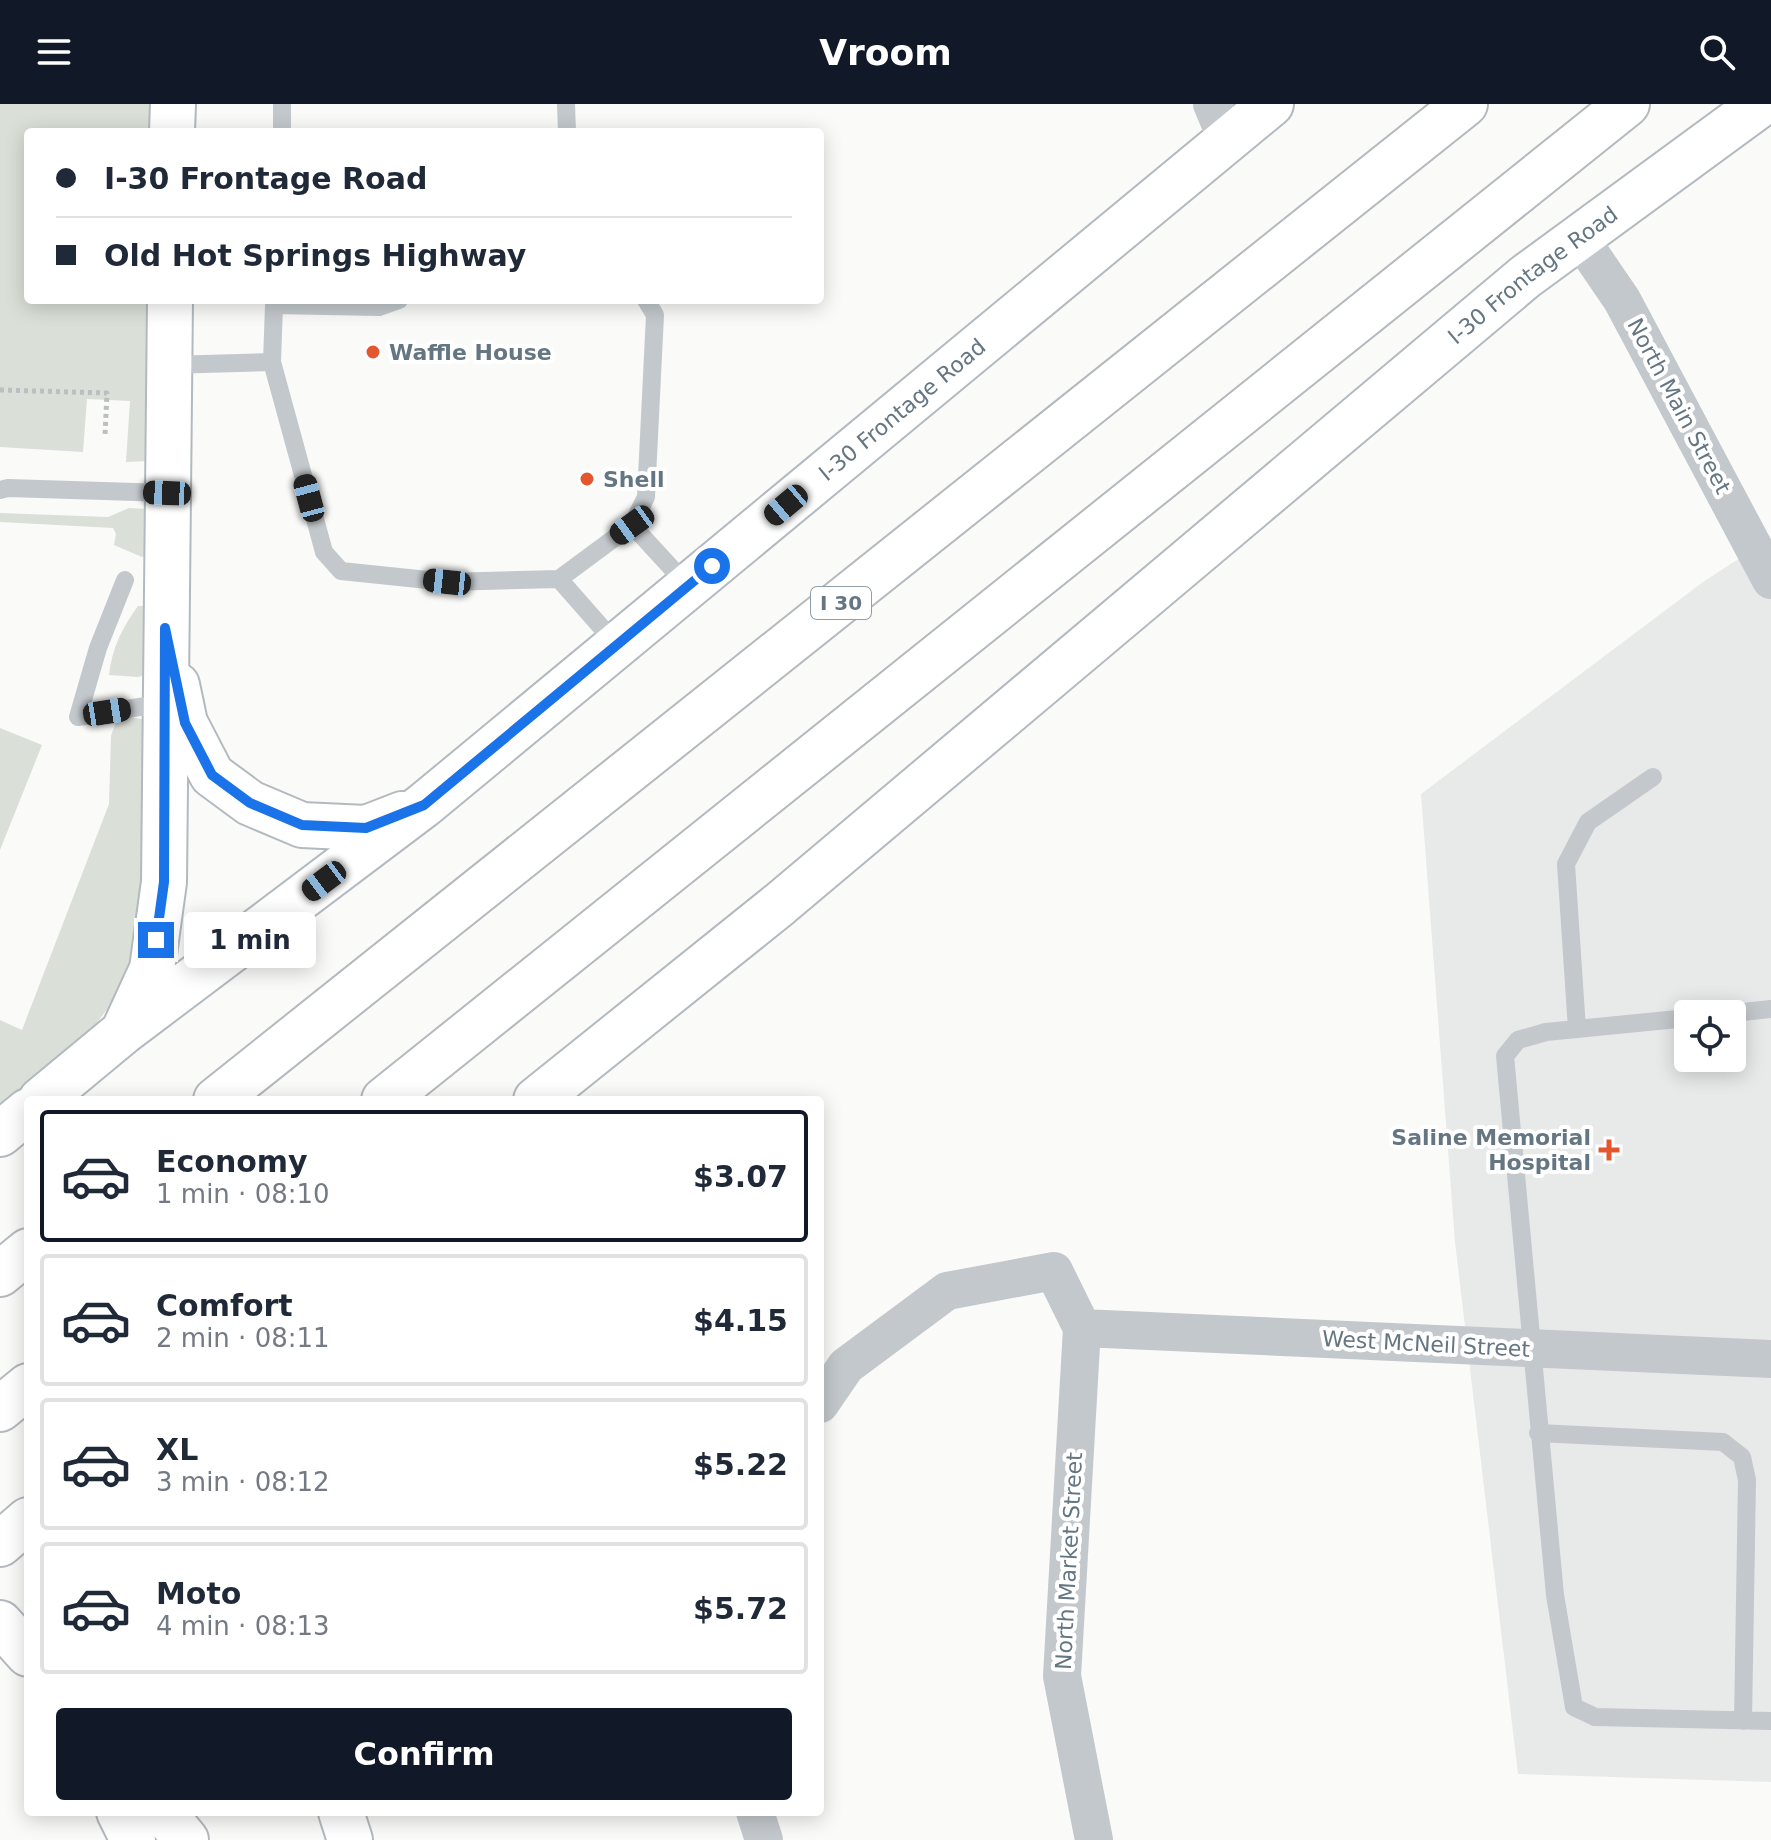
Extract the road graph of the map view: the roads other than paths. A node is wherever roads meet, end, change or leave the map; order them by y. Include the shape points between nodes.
1 (173, 104) edge
2 (282, 104) edge
3 (566, 104) edge
4 (1271, 104) edge
5 (1465, 104) edge
6 (1627, 104) edge
7 (1761, 104) edge
8 (1219, 122) edge
9 (172, 128) edge
10 (282, 128) edge
11 (567, 128) edge
12 (1579, 237) junction
13 (170, 304) edge
14 (388, 304) edge
15 (648, 304) edge
16 (272, 362) junction
17 (168, 365) junction
18 (0, 490) edge
19 (167, 493) junction
20 (632, 525) junction
21 (559, 579) junction
22 (125, 580) dead end
23 (1771, 580) edge
24 (688, 586) junction
25 (165, 628) junction
26 (617, 645) junction
27 (164, 703) junction
28 (1653, 777) dead end
29 (424, 805) junction
30 (1771, 1009) edge
31 (1746, 1012) edge
32 (1674, 1019) edge
33 (1577, 1029) junction
34 (123, 1032) junction
35 (46, 1096) edge
36 (221, 1096) edge
37 (389, 1096) edge
38 (541, 1096) edge
39 (24, 1114) edge
40 (0, 1134) edge
41 (24, 1254) edge
42 (0, 1274) edge
43 (1082, 1328) junction
44 (1530, 1349) junction
45 (1771, 1359) edge
46 (24, 1389) edge
47 (824, 1398) edge
48 (0, 1409) edge
49 (1538, 1433) junction
50 (24, 1523) edge
51 (0, 1544) edge
52 (0, 1623) edge
53 (24, 1650) edge
54 (1743, 1721) junction
55 (1771, 1721) edge
56 (121, 1816) edge
57 (166, 1816) edge
58 (342, 1816) edge
59 (756, 1816) edge
60 (133, 1840) edge
61 (186, 1840) edge
62 (350, 1840) edge
63 (764, 1840) edge
64 (1094, 1840) edge

1 - 9 main road
2 - 10 lane
3 - 11 lane
4 - 8 main road, I-30 Frontage Road
5 - 36 main road, I 30
6 - 37 main road
7 - 12 main road, I-30 Frontage Road
8 - 24 main road, I-30 Frontage Road
12 - 23 street, North Main Street via 1622,300
12 - 38 main road, I-30 Frontage Road via 780,904
13 - 17 main road
14 - 16 lane via 274,305
15 - 20 lane via 655,315 646,497
16 - 17 lane
16 - 21 lane via 324,552 341,571 447,582
17 - 19 main road
18 - 19 lane
19 - 25 main road
20 - 21 lane
20 - 24 lane
21 - 26 lane
22 - 27 lane via 78,717
24 - 26 main road, I-30 Frontage Road
25 - 27 main road
25 - 29 main road via 185,723 212,775 250,803 302,825 366,828
26 - 29 main road, I-30 Frontage Road
27 - 34 main road via 164,882 152,969
28 - 33 lane via 1588,822 1566,864
29 - 34 main road, I-30 Frontage Road
30 - 31 lane
32 - 33 lane
33 - 44 lane via 1518,1040 1505,1056
34 - 35 main road, I-30 Frontage Road
39 - 40 main road
41 - 42 main road
43 - 44 street, West McNeil Street
43 - 47 street via 1054,1271 947,1291 846,1366
43 - 64 street, North Market Street via 1062,1676
44 - 45 street, West McNeil Street
44 - 49 lane
46 - 48 main road
49 - 54 lane via 1555,1595 1574,1707 1595,1717
49 - 54 lane via 1723,1442 1742,1457 1747,1480
50 - 51 main road
52 - 53 main road
54 - 55 lane
56 - 60 main road
57 - 61 main road
58 - 62 main road
59 - 63 street

